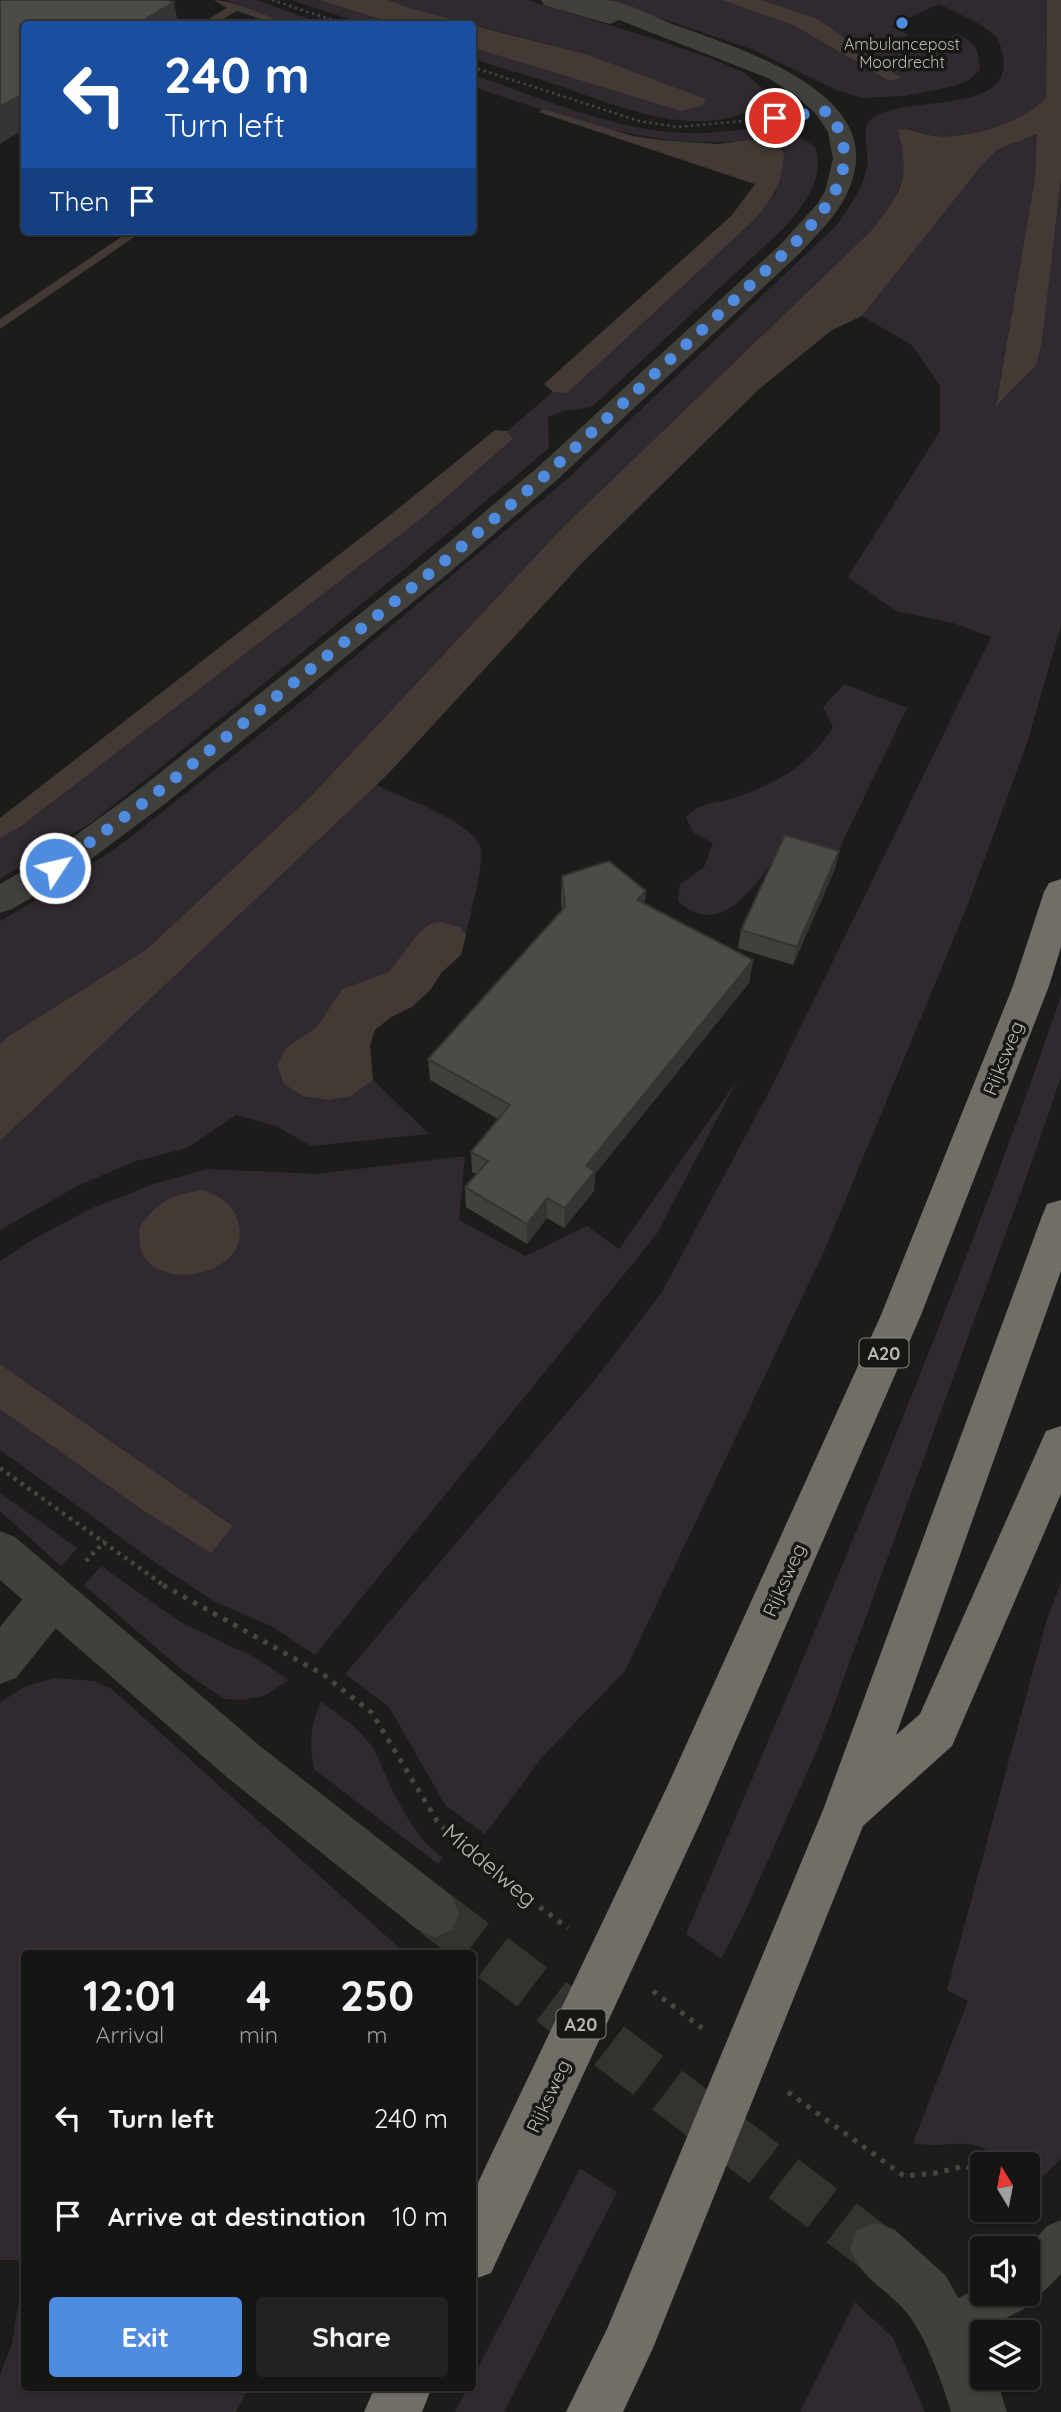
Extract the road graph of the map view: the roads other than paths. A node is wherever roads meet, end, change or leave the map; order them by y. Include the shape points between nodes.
1 (552, 0) edge
2 (587, 0) edge
3 (728, 53) junction
4 (1061, 892) edge
5 (0, 900) edge
6 (1061, 1216) edge
7 (1061, 1446) edge
8 (0, 1552) edge
9 (52, 1598) junction
10 (0, 1662) edge
11 (846, 1811) junction
12 (435, 1913) tunnel mouth
13 (1061, 2240) edge
14 (476, 2247) edge
15 (876, 2249) tunnel mouth
16 (1040, 2265) edge
17 (986, 2306) edge
18 (946, 2327) junction
19 (403, 2391) edge
20 (392, 2412) edge
21 (594, 2412) edge
22 (979, 2412) edge

1 - 3 street
2 - 3 street
3 - 5 street via 791,82 828,111 836,124 844,143 844,167 836,192 817,220 548,473 440,565 154,795 55,868
4 - 14 highway, Rijksweg / A20 via 1031,986 901,1315 684,1804
6 - 11 highway
7 - 11 highway via 936,1730
8 - 9 street
9 - 10 street
9 - 12 street via 244,1762
11 - 21 highway via 626,2348
13 - 16 lane
15 - 18 street via 927,2295
17 - 18 lane
18 - 22 street
19 - 20 highway

